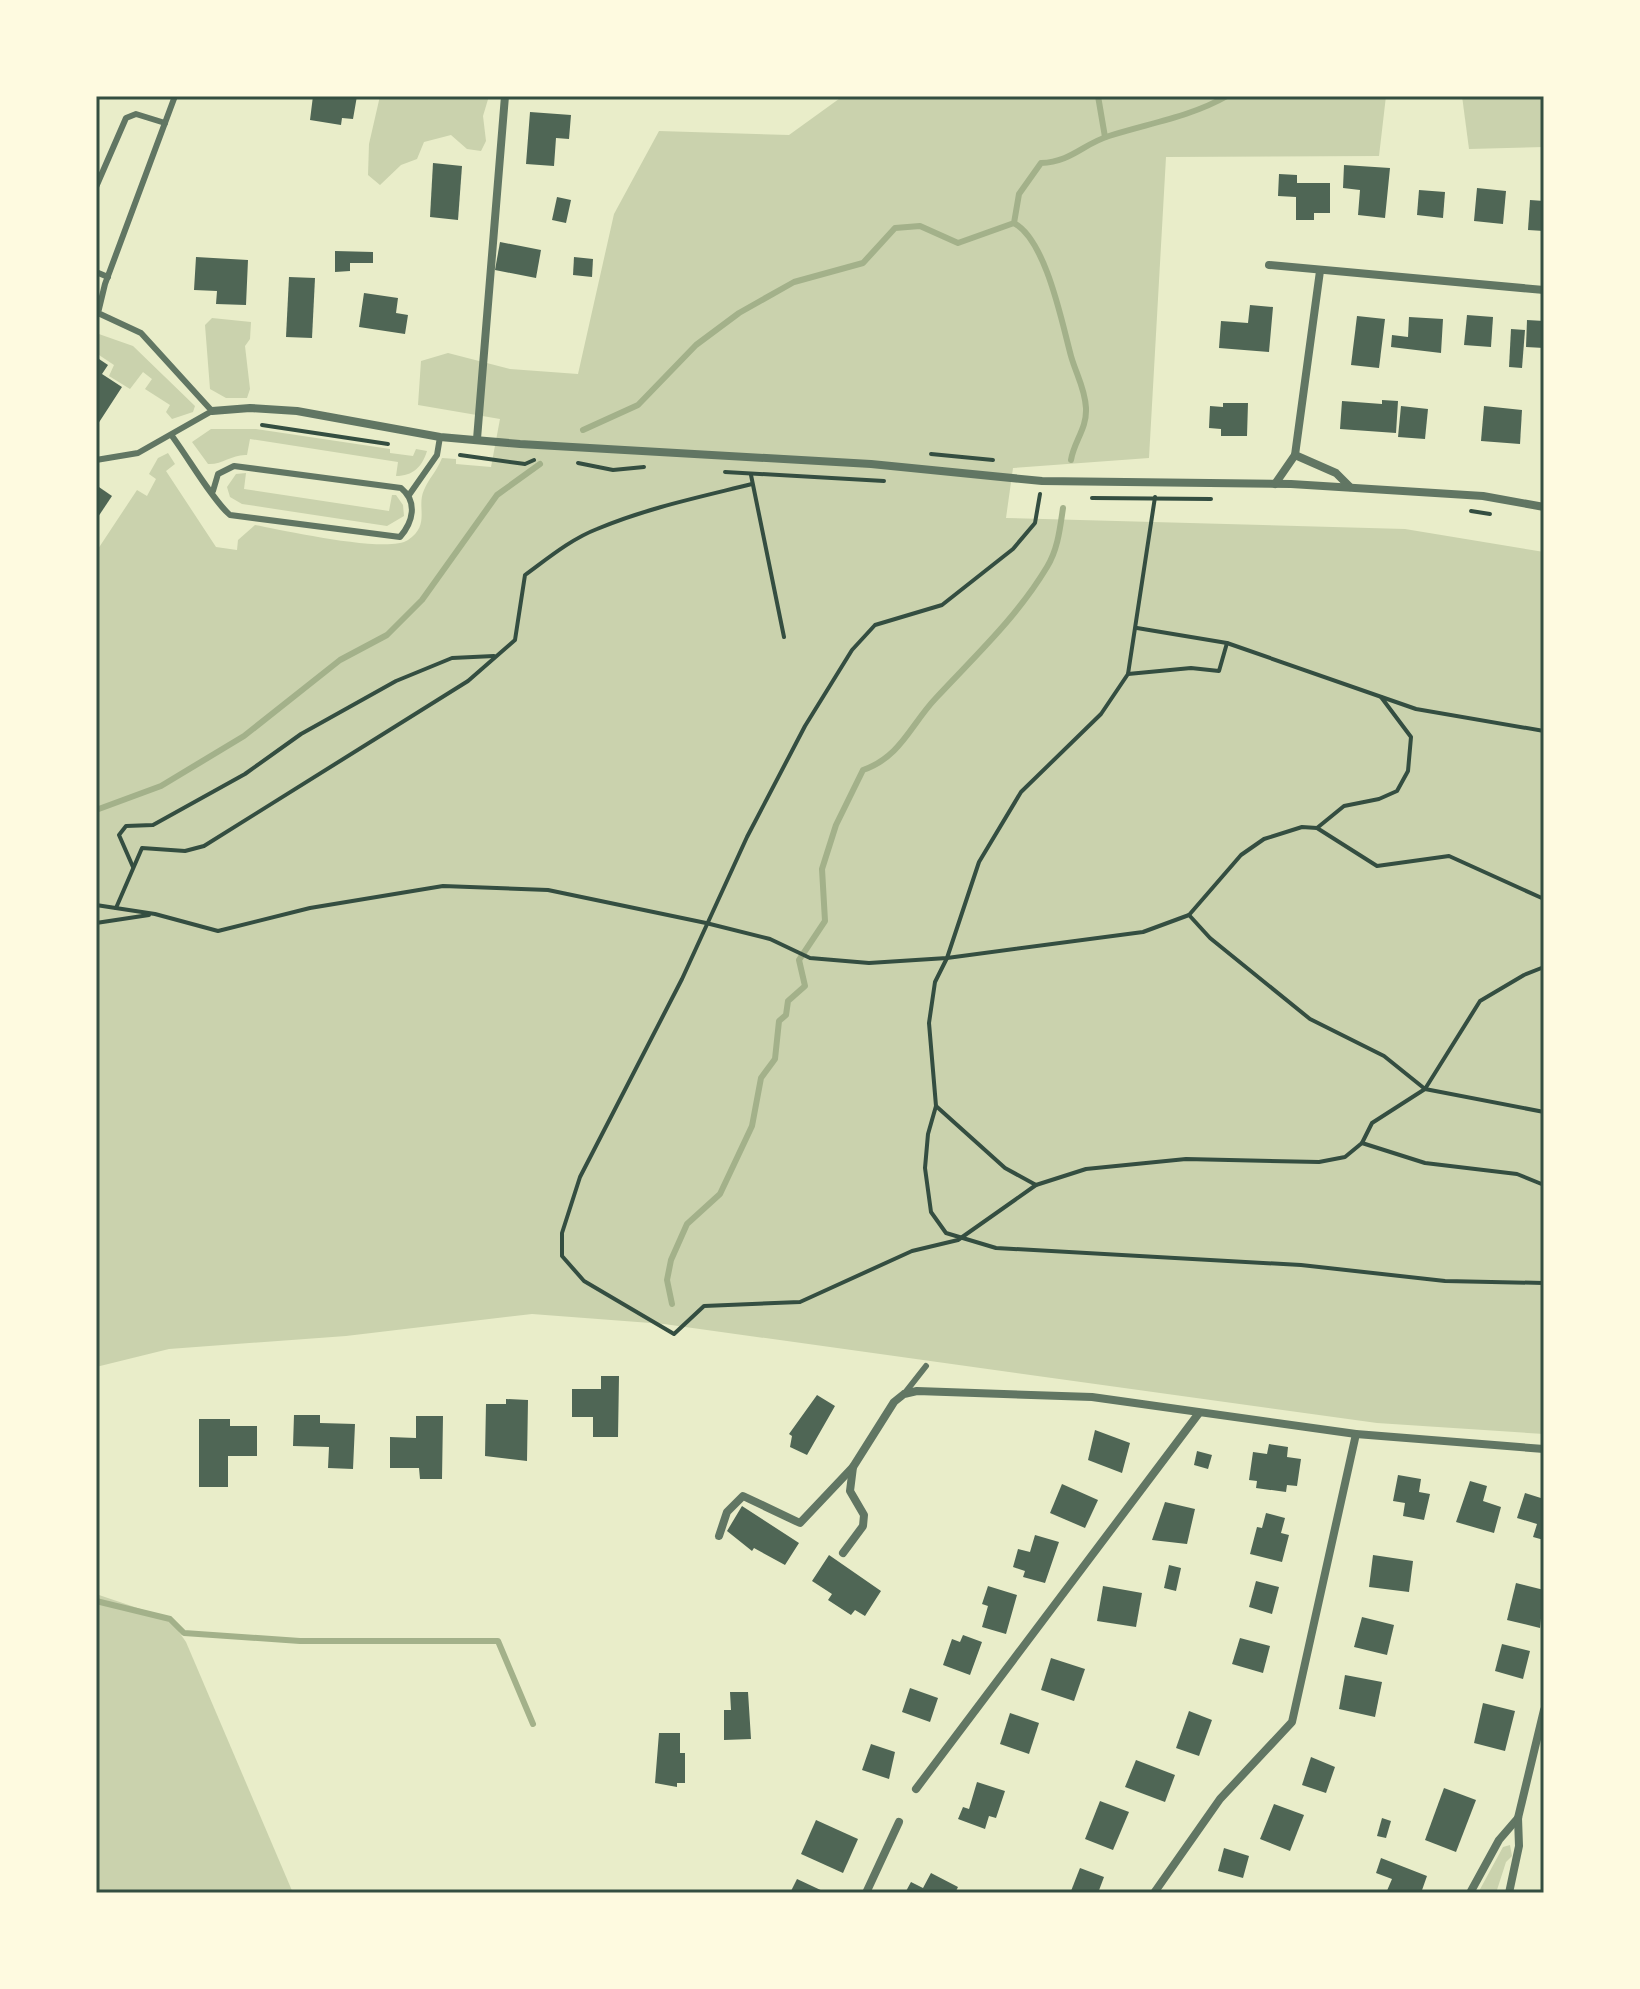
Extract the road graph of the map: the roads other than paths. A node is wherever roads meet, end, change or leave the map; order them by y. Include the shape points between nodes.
1 (175, 96) edge
2 (505, 96) edge
3 (165, 123) junction
4 (96, 187) edge
5 (1269, 265) dead end
6 (1320, 271) junction
7 (96, 272) edge
8 (108, 277) junction
9 (1544, 290) edge
10 (97, 313) edge
11 (212, 411) junction
12 (172, 436) junction
13 (440, 437) junction
14 (477, 439) junction
15 (1295, 455) junction
16 (96, 460) edge
17 (1275, 484) junction
18 (1351, 488) junction
19 (213, 491) junction
20 (409, 495) junction
21 (1544, 507) edge
22 (926, 1366) dead end
23 (904, 1394) junction
24 (1199, 1413) junction
25 (1356, 1434) junction
26 (1544, 1449) edge
27 (853, 1467) junction
28 (719, 1536) dead end
29 (843, 1553) dead end
30 (1544, 1710) edge
31 (916, 1789) dead end
32 (1518, 1818) junction
33 (899, 1822) dead end
34 (866, 1893) edge
35 (1154, 1893) edge
36 (1470, 1893) edge
37 (1509, 1893) edge

1 - 3 lane
2 - 14 street
3 - 4 lane via 144,115 126,118
3 - 8 lane
5 - 6 street
6 - 9 street
6 - 15 street
7 - 8 lane
8 - 10 lane
10 - 11 lane via 141,333
11 - 12 lane
11 - 13 street via 297,411
12 - 16 lane via 138,453
12 - 19 lane
13 - 14 street
13 - 20 lane via 437,455
14 - 17 street via 871,464 1042,481
15 - 17 street
15 - 18 street via 1336,473
17 - 18 street
18 - 21 street via 1483,496
19 - 20 lane via 218,474 234,466 401,488
19 - 20 lane via 218,506 230,515 400,537 411,525
22 - 23 lane
23 - 24 street via 1092,1397
23 - 27 street
24 - 25 street
24 - 31 street
25 - 26 street
25 - 35 street via 1292,1722 1220,1799
27 - 28 street via 800,1523 743,1496 727,1512
27 - 29 street via 850,1491 864,1515 863,1526
30 - 32 street
32 - 36 street via 1499,1840
32 - 37 street via 1519,1846
33 - 34 street

